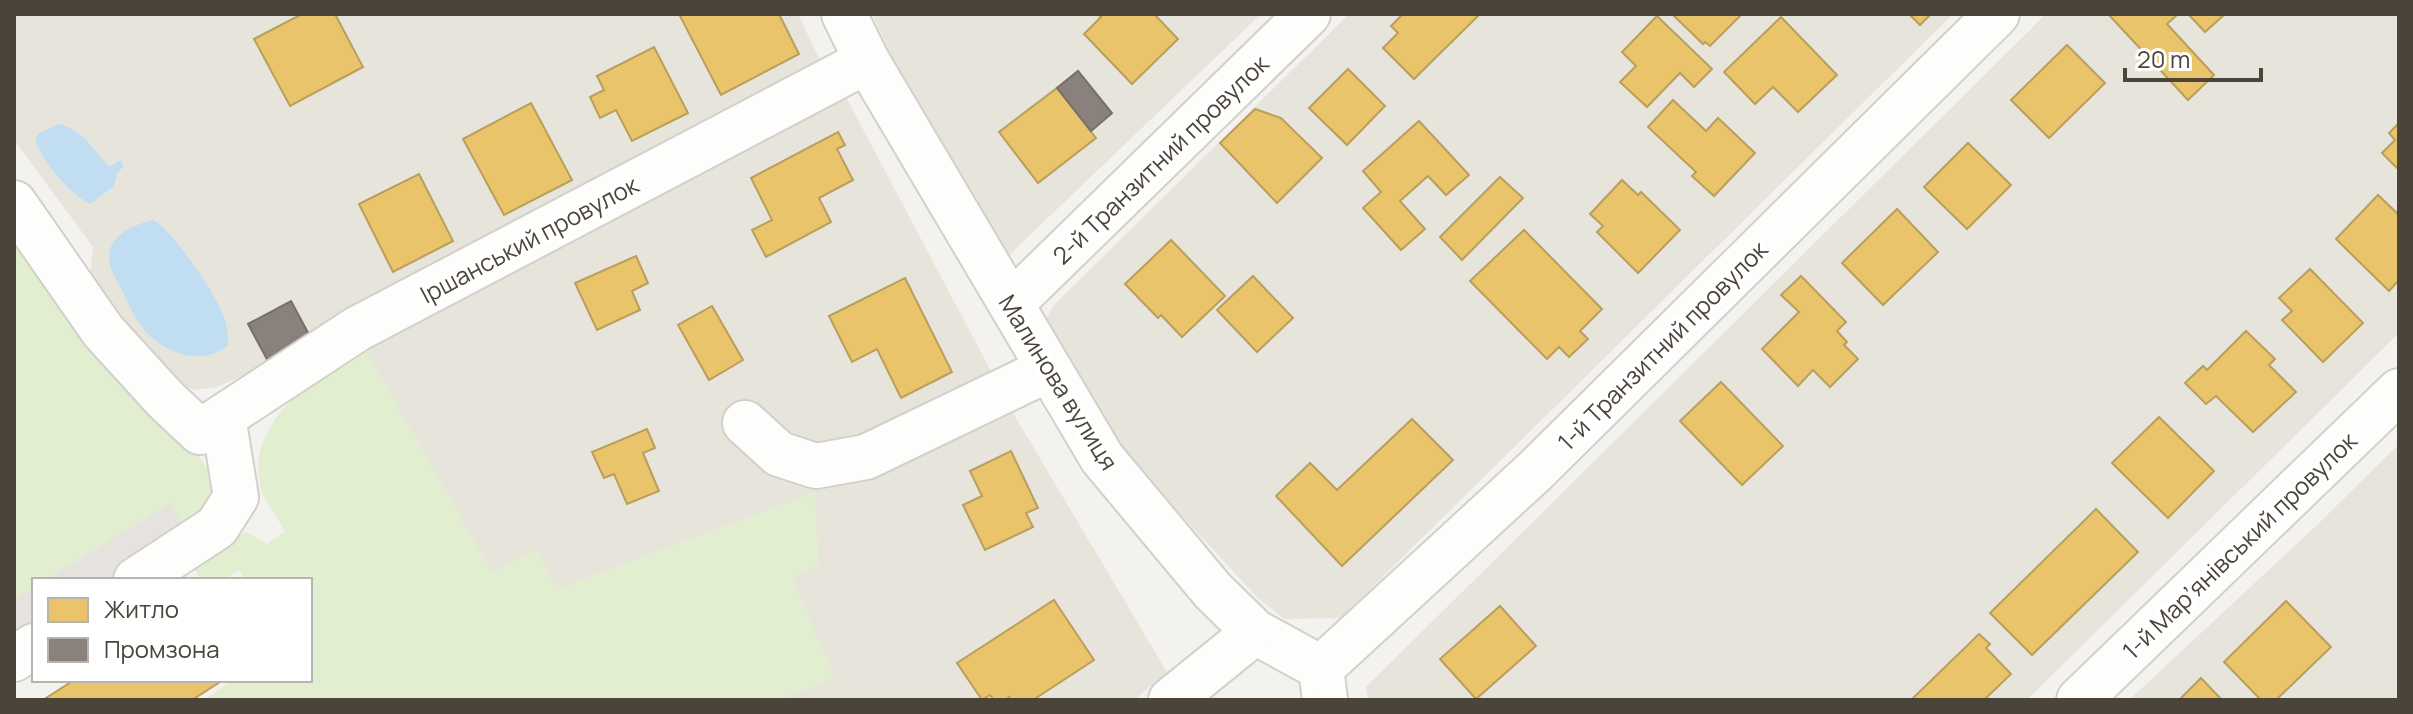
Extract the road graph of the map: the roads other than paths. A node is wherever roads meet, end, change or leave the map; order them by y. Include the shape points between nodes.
1 (844, 14) edge
2 (1308, 14) edge
3 (1997, 14) edge
4 (867, 61) junction
5 (14, 203) edge
6 (1011, 304) junction
7 (1049, 369) junction
8 (2399, 391) edge
9 (745, 423) dead end
10 (211, 424) junction
11 (139, 578) edge
12 (1255, 632) junction
13 (32, 647) edge
14 (14, 659) edge
15 (1323, 684) edge
16 (1171, 700) edge
17 (2079, 700) edge

1 - 4 street, Малинова вулиця
2 - 6 street, 2-й Транзитний провулок
3 - 15 street, 1-й Транзитний провулок
4 - 6 street, Малинова вулиця
4 - 10 street, Іршанський провулок via 357,329
5 - 10 street via 103,331 165,399
6 - 7 street, Малинова вулиця
7 - 9 street via 866,457 816,466 779,454
7 - 12 street, Малинова вулиця via 1102,458 1213,591
8 - 17 street, 1-й Марʼянівський провулок
10 - 11 street via 236,497 217,527
12 - 15 street, Малинова вулиця
12 - 16 street
13 - 14 street

